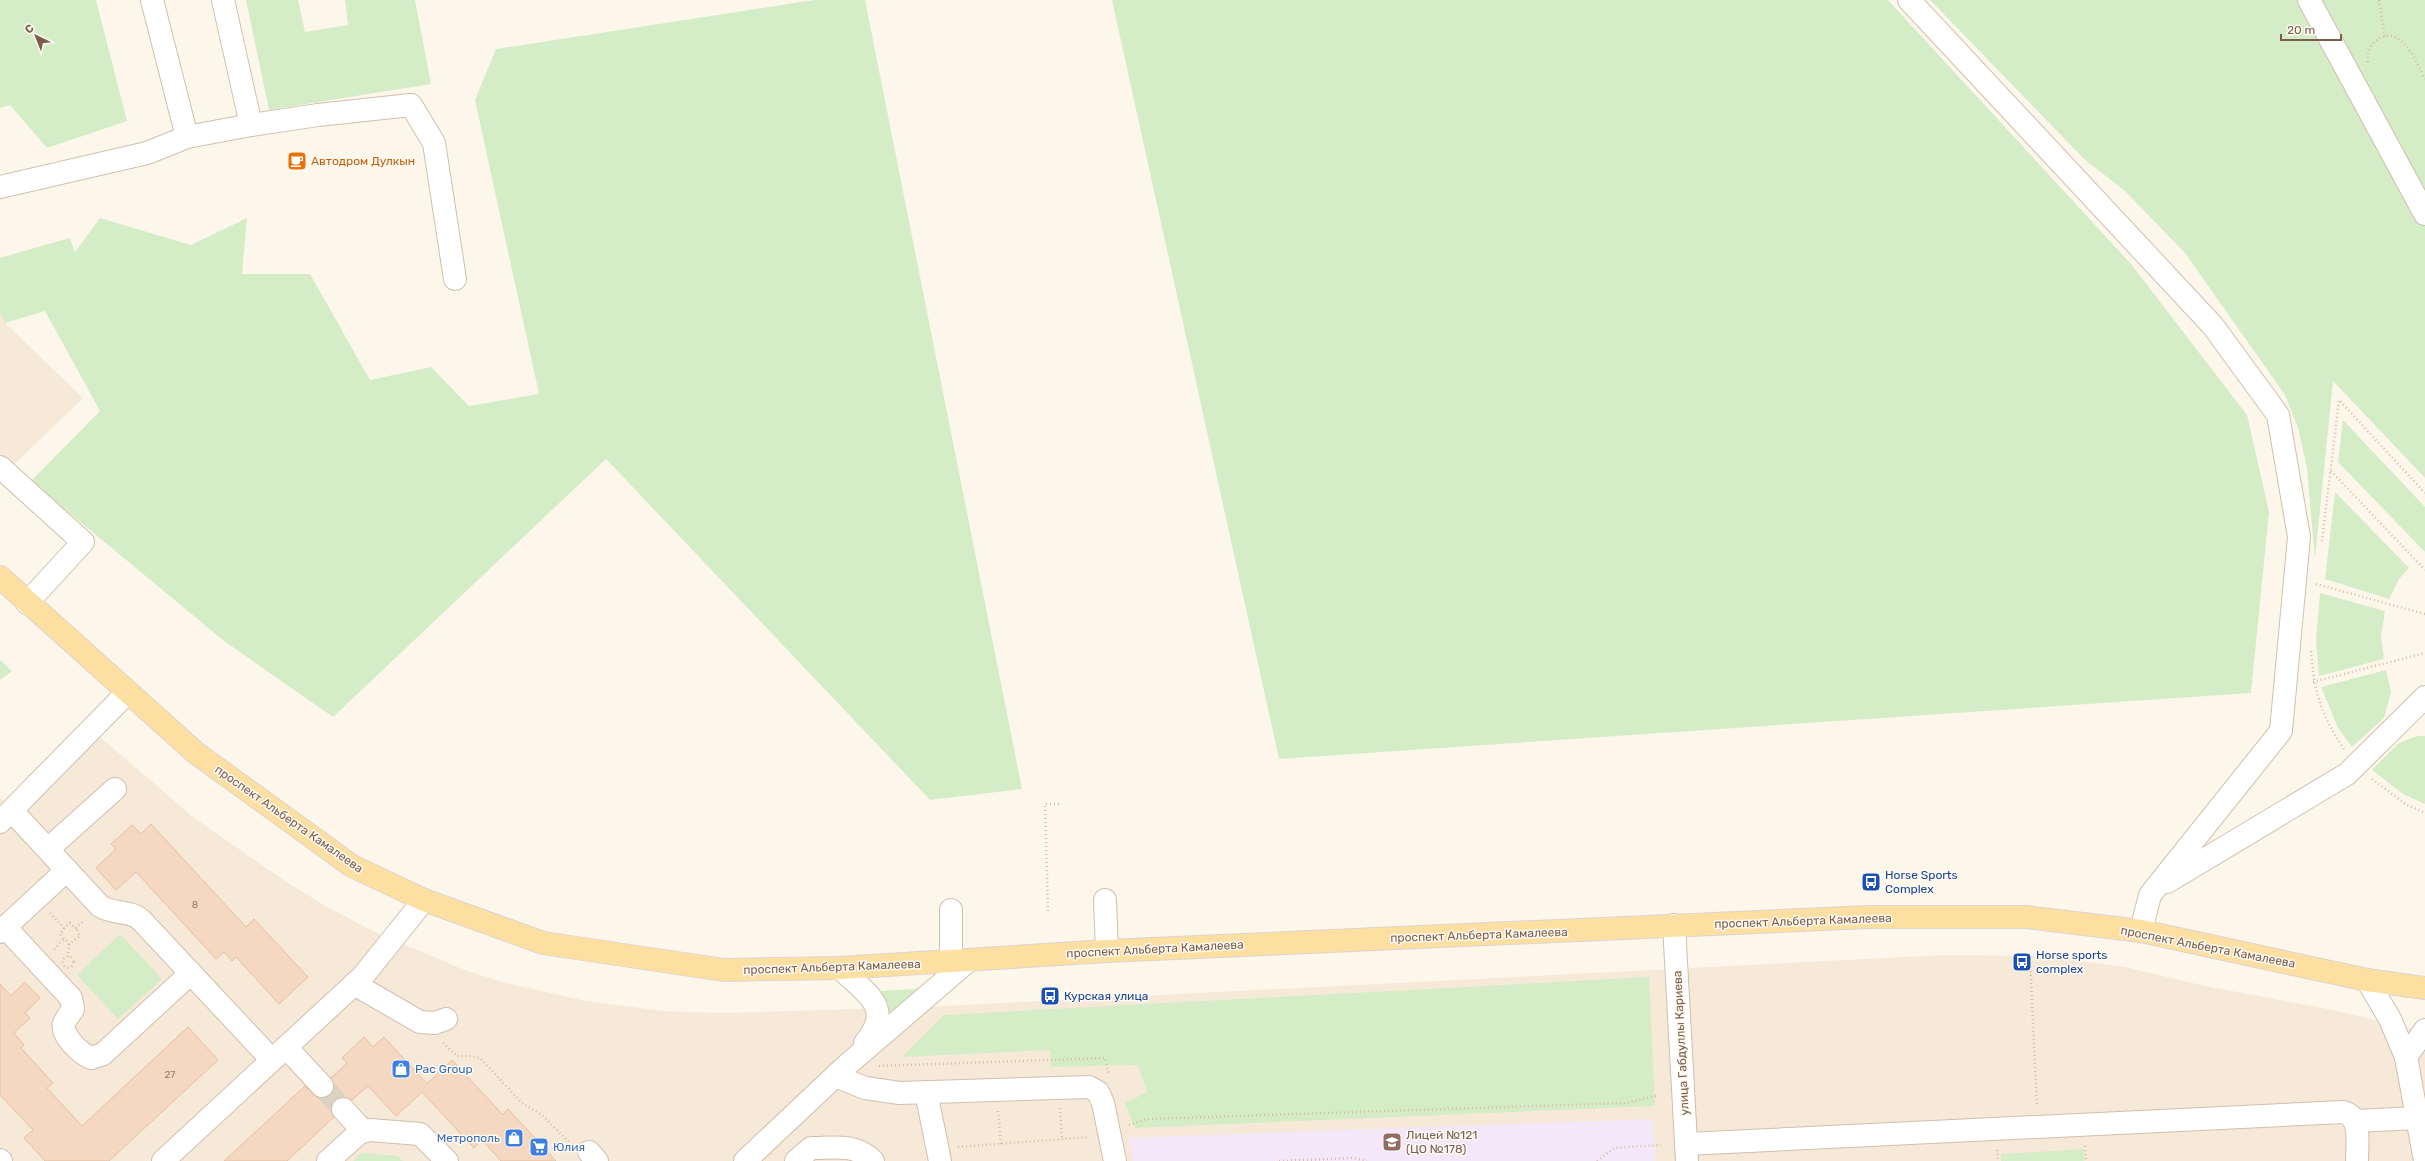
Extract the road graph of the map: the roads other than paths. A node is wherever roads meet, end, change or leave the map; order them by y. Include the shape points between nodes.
1 (152, 0) edge
2 (223, 0) edge
3 (1909, 0) edge
4 (2309, 0) edge
5 (251, 125) junction
6 (187, 137) junction
7 (0, 188) edge
8 (2425, 214) edge
9 (455, 279) dead end
10 (0, 468) edge
11 (0, 577) edge
12 (27, 603) junction
13 (127, 693) junction
14 (2425, 697) edge
15 (115, 789) dead end
16 (6, 817) edge
17 (48, 850) junction
18 (66, 870) junction
19 (2156, 889) junction
20 (424, 900) junction
21 (1105, 900) dead end
22 (951, 910) dead end
23 (1674, 925) junction
24 (2, 930) edge
25 (2141, 931) junction
26 (1107, 950) junction
27 (960, 961) junction
28 (840, 968) junction
29 (191, 973) junction
30 (2367, 980) junction
31 (354, 984) junction
32 (2425, 988) edge
33 (446, 1019) dead end
34 (2425, 1030) edge
35 (279, 1054) junction
36 (2414, 1065) edge
37 (841, 1071) junction
38 (322, 1086) tunnel mouth
39 (926, 1092) junction
40 (343, 1109) tunnel mouth
41 (2417, 1118) junction
42 (2356, 1121) junction
43 (787, 1122) junction
44 (363, 1131) junction
45 (1687, 1153) edge
46 (939, 1155) edge
47 (810, 1157) edge
48 (163, 1161) edge
49 (328, 1161) edge
50 (447, 1161) edge
51 (745, 1161) edge
52 (873, 1161) edge
53 (1115, 1161) edge
54 (2357, 1161) edge
55 (2425, 1161) edge

1 - 6 street
2 - 5 street
3 - 19 street via 2213,326 2278,415 2299,538 2281,731
4 - 8 street
5 - 6 street
5 - 9 street via 411,105 434,143
6 - 7 street via 147,154
10 - 12 street via 83,542
11 - 12 main road, проспект Альберта Камалеева
12 - 13 main road, проспект Альберта Камалеева
13 - 16 street
13 - 20 main road, проспект Альберта Камалеева via 196,753 352,866
14 - 19 street via 2347,774
15 - 17 street
16 - 17 street
17 - 18 street
18 - 24 street
18 - 29 street via 100,906 109,911 127,912 138,917
19 - 25 street via 2150,895
20 - 28 main road, проспект Альберта Камалеева via 543,943 724,970
20 - 31 street via 367,972
21 - 26 street
22 - 27 street
23 - 25 main road, проспект Альберта Камалеева via 1869,917 2026,917
23 - 26 main road, проспект Альберта Камалеева
23 - 45 street, улица Габдуллы Кариева
24 - 29 street via 71,998 73,1009 64,1023 65,1034 91,1058 103,1054
25 - 30 main road, проспект Альберта Камалеева
26 - 27 main road, проспект Альберта Камалеева
27 - 28 main road, проспект Альберта Камалеева
27 - 37 street
28 - 37 street via 877,1005 879,1014 878,1023 872,1034
29 - 35 street
30 - 32 main road, проспект Альберта Камалеева
30 - 36 street
31 - 33 street via 414,1020 435,1023
31 - 35 street
34 - 36 street
35 - 38 street
35 - 48 street
36 - 41 street
37 - 39 street via 871,1089 900,1093
37 - 43 street
39 - 46 street
39 - 53 street via 1089,1087 1098,1092 1103,1103
40 - 44 street
41 - 42 street
41 - 55 street
42 - 45 street via 2351,1115 2343,1112 2038,1127
42 - 54 street
43 - 47 street
43 - 51 street
44 - 49 street
44 - 50 street via 415,1133 426,1138
47 - 52 street via 856,1148

